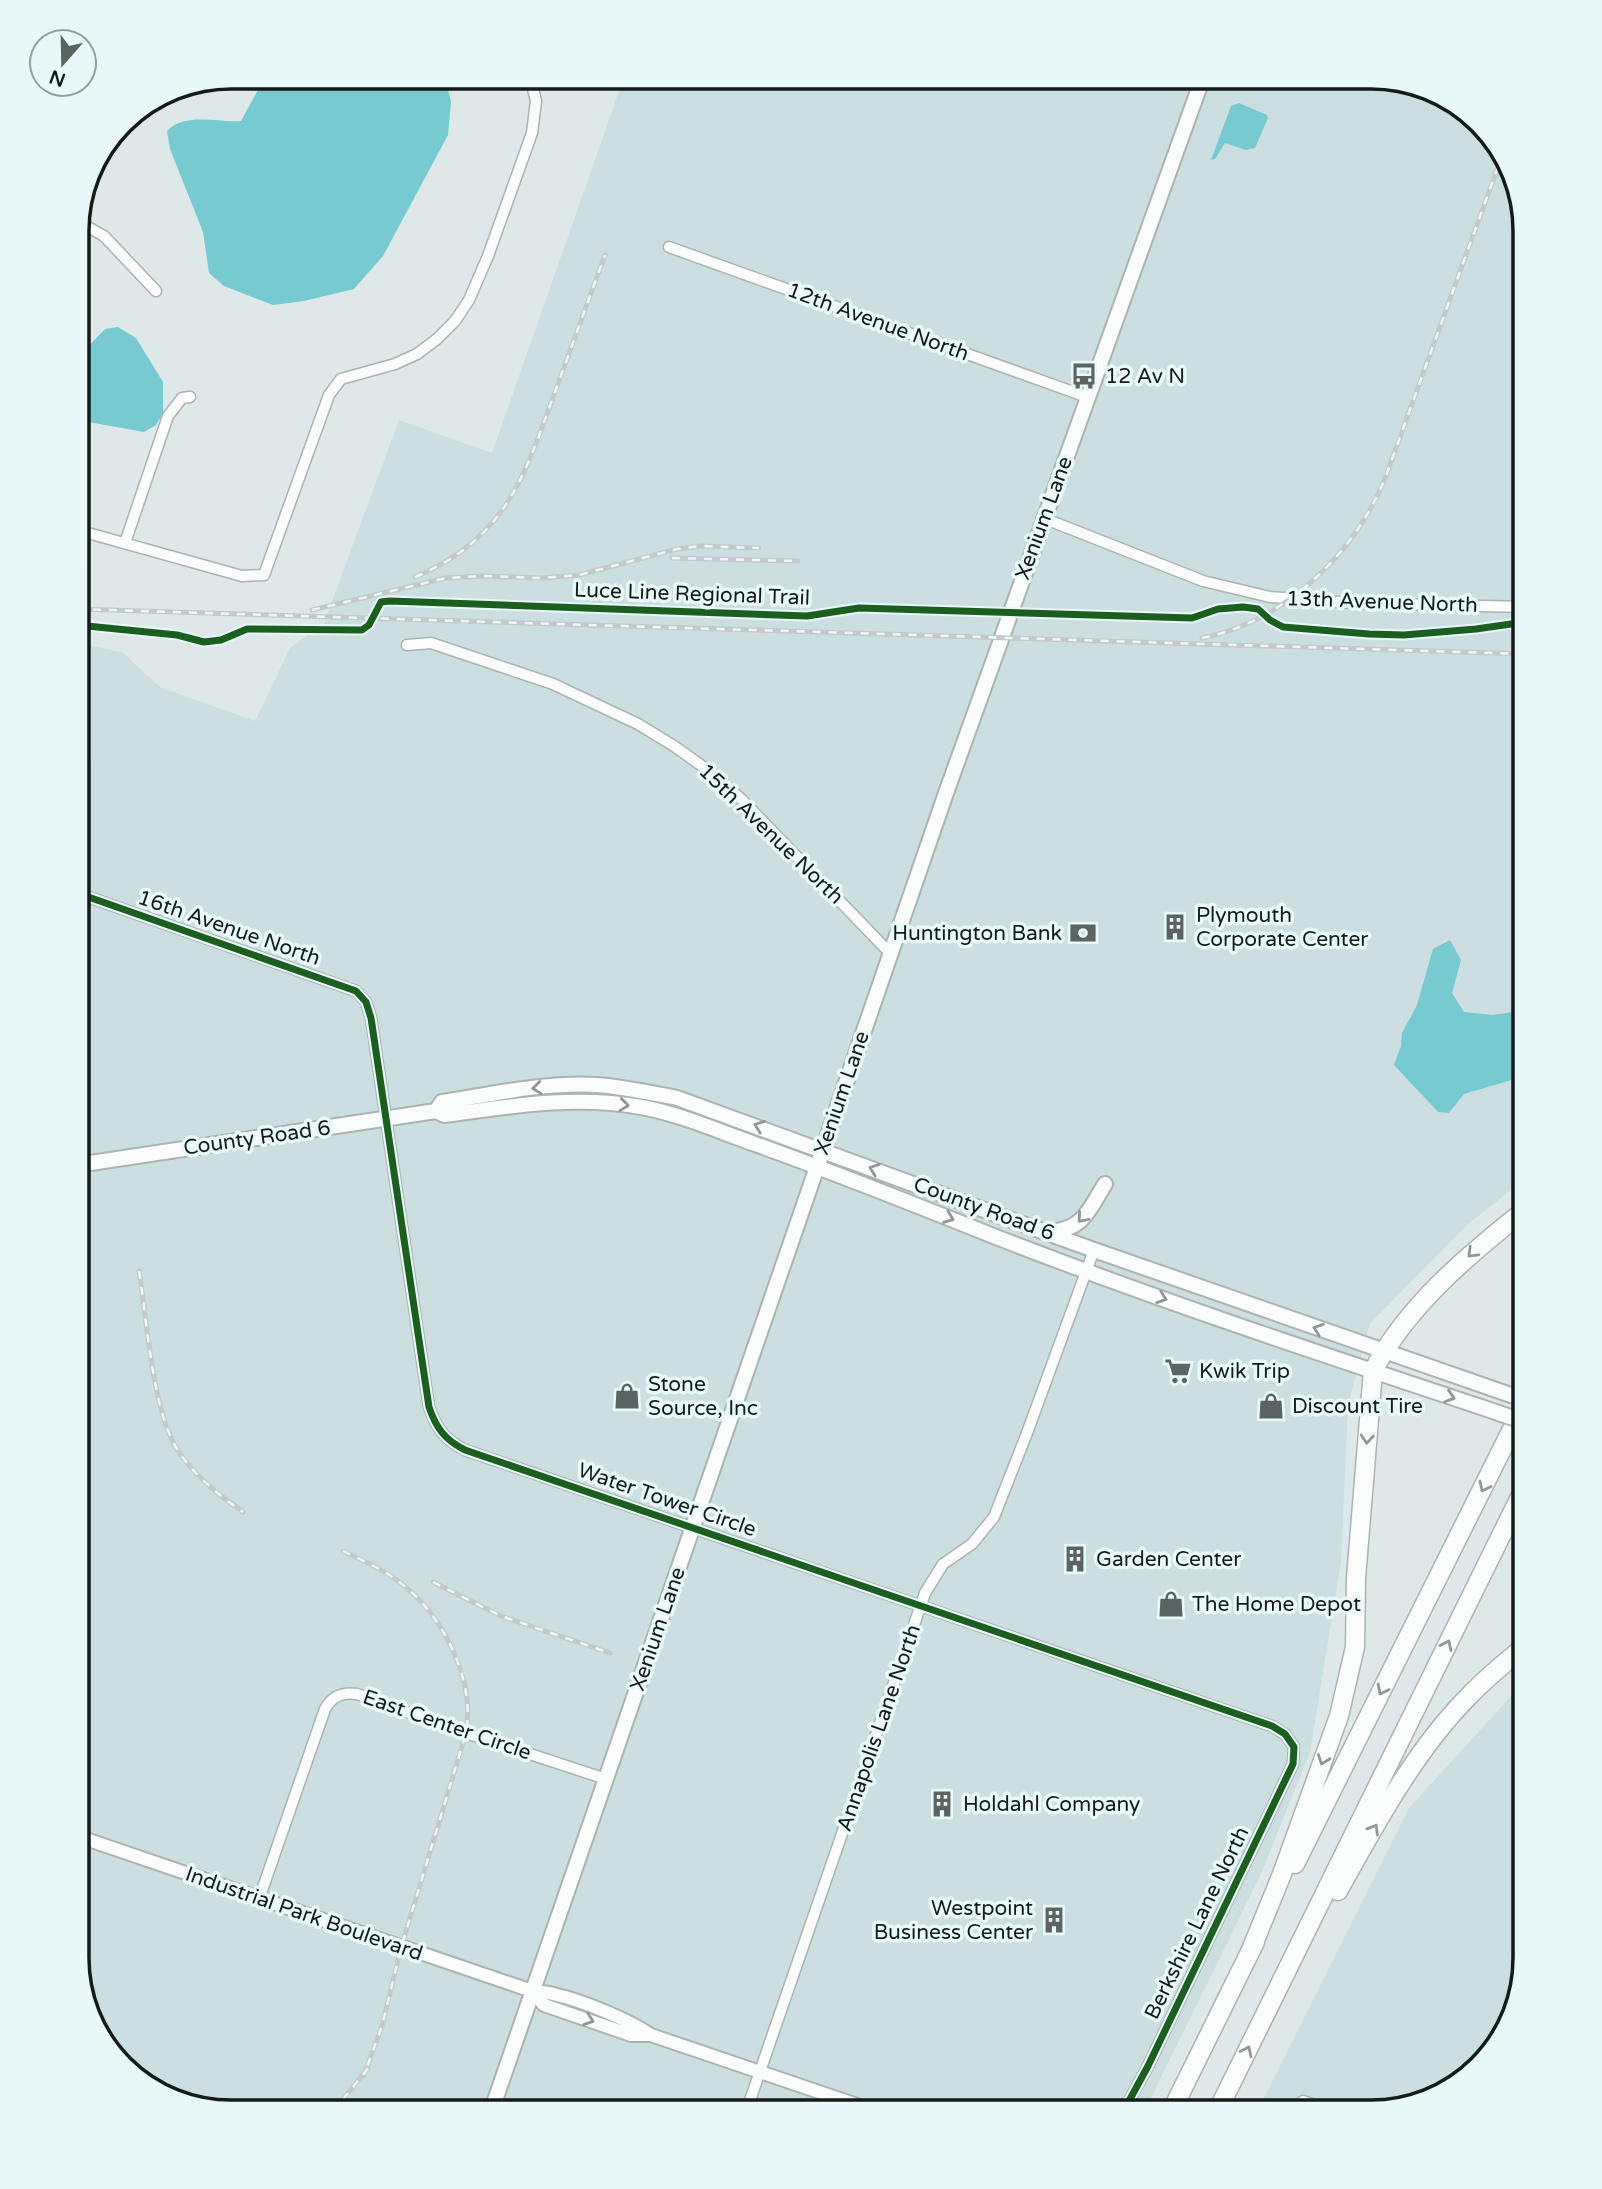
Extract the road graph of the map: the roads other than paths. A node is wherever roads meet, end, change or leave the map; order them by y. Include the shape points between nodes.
1 (533, 90) edge
2 (1198, 90) edge
3 (90, 228) edge
4 (669, 247) dead end
5 (156, 291) dead end
6 (190, 397) dead end
7 (1087, 397) junction
8 (1044, 518) junction
9 (90, 533) edge
10 (125, 543) junction
11 (1513, 607) edge
12 (407, 645) dead end
13 (90, 897) edge
14 (890, 953) junction
15 (366, 1002) joint
16 (436, 1111) junction
17 (386, 1119) junction
18 (823, 1150) junction
19 (89, 1163) edge
20 (817, 1166) junction
21 (1105, 1184) dead end
22 (1513, 1220) edge
23 (1045, 1232) junction
24 (1094, 1250) junction
25 (1086, 1272) junction
26 (1383, 1352) junction
27 (1373, 1371) junction
28 (1513, 1397) edge
29 (1513, 1418) edge
30 (1513, 1426) edge
31 (1513, 1511) edge
32 (693, 1528) junction
33 (921, 1606) junction
34 (1513, 1657) edge
35 (1294, 1747) joint
36 (606, 1779) junction
37 (89, 1840) edge
38 (259, 1899) junction
39 (1298, 1948) junction
40 (1251, 1950) junction
41 (532, 1992) junction
42 (761, 2071) junction
43 (495, 2099) edge
44 (751, 2099) edge
45 (842, 2100) edge
46 (1130, 2100) edge
47 (1177, 2100) edge
48 (1223, 2100) edge

1 - 10 street via 532,133 469,300 455,321 417,354 335,384 264,575 242,576
2 - 7 main road, Xenium Lane
3 - 5 street via 104,236
4 - 7 street, 12th Avenue North
6 - 10 street via 182,398 168,416
7 - 8 main road, Xenium Lane
8 - 11 street, 13th Avenue North via 1203,581 1270,597
8 - 14 main road, Xenium Lane
9 - 10 street
12 - 14 street, 15th Avenue North via 431,643 553,684 638,723 709,771 741,799
13 - 15 street, 16th Avenue North via 356,991
14 - 18 main road, Xenium Lane
15 - 17 street, Water Tower Circle
16 - 17 main road, County Road 6
18 -> 16 main road, County Road 6 via 677,1098 597,1085 500,1092 442,1102
16 -> 20 main road, County Road 6 via 445,1115 566,1101 642,1107
17 - 19 main road, County Road 6
17 - 32 street, Water Tower Circle via 429,1407 441,1433 465,1450
18 - 20 main road, Xenium Lane
23 -> 18 main road, County Road 6
20 -> 25 main road, County Road 6
20 - 32 main road, Xenium Lane
21 -> 23 main road via 1078,1224
22 -> 26 highway via 1425,1299
23 - 24 main road, County Road 6
24 - 25 street, Annapolis Lane North
26 -> 24 main road, County Road 6
25 -> 27 main road, County Road 6
25 - 33 street, Annapolis Lane North via 994,1517 972,1544 943,1564
26 - 27 highway
26 - 28 main road, County Road 6
27 -> 29 main road, County Road 6, bridge
27 -> 40 highway via 1355,1647 1339,1716
30 -> 40 highway
39 -> 31 highway
32 - 33 street, Water Tower Circle
32 - 36 main road, Xenium Lane
33 - 35 street, Water Tower Circle via 1272,1726
33 - 42 street, Annapolis Lane North
39 -> 34 highway via 1318,1927 1372,1830 1428,1745 1468,1696
35 - 46 street, Berkshire Lane North via 1293,1764
36 - 38 street, East Center Circle via 357,1694 338,1695 325,1709
36 - 41 main road, Xenium Lane
37 - 38 street, Industrial Park Boulevard
38 - 41 street, Industrial Park Boulevard
48 -> 39 highway
40 - 47 highway
41 - 42 street, Industrial Park Boulevard via 549,1992 634,2024 651,2035
41 - 43 main road, Xenium Lane
42 - 44 street, Annapolis Lane North
42 - 45 street, Industrial Park Boulevard

